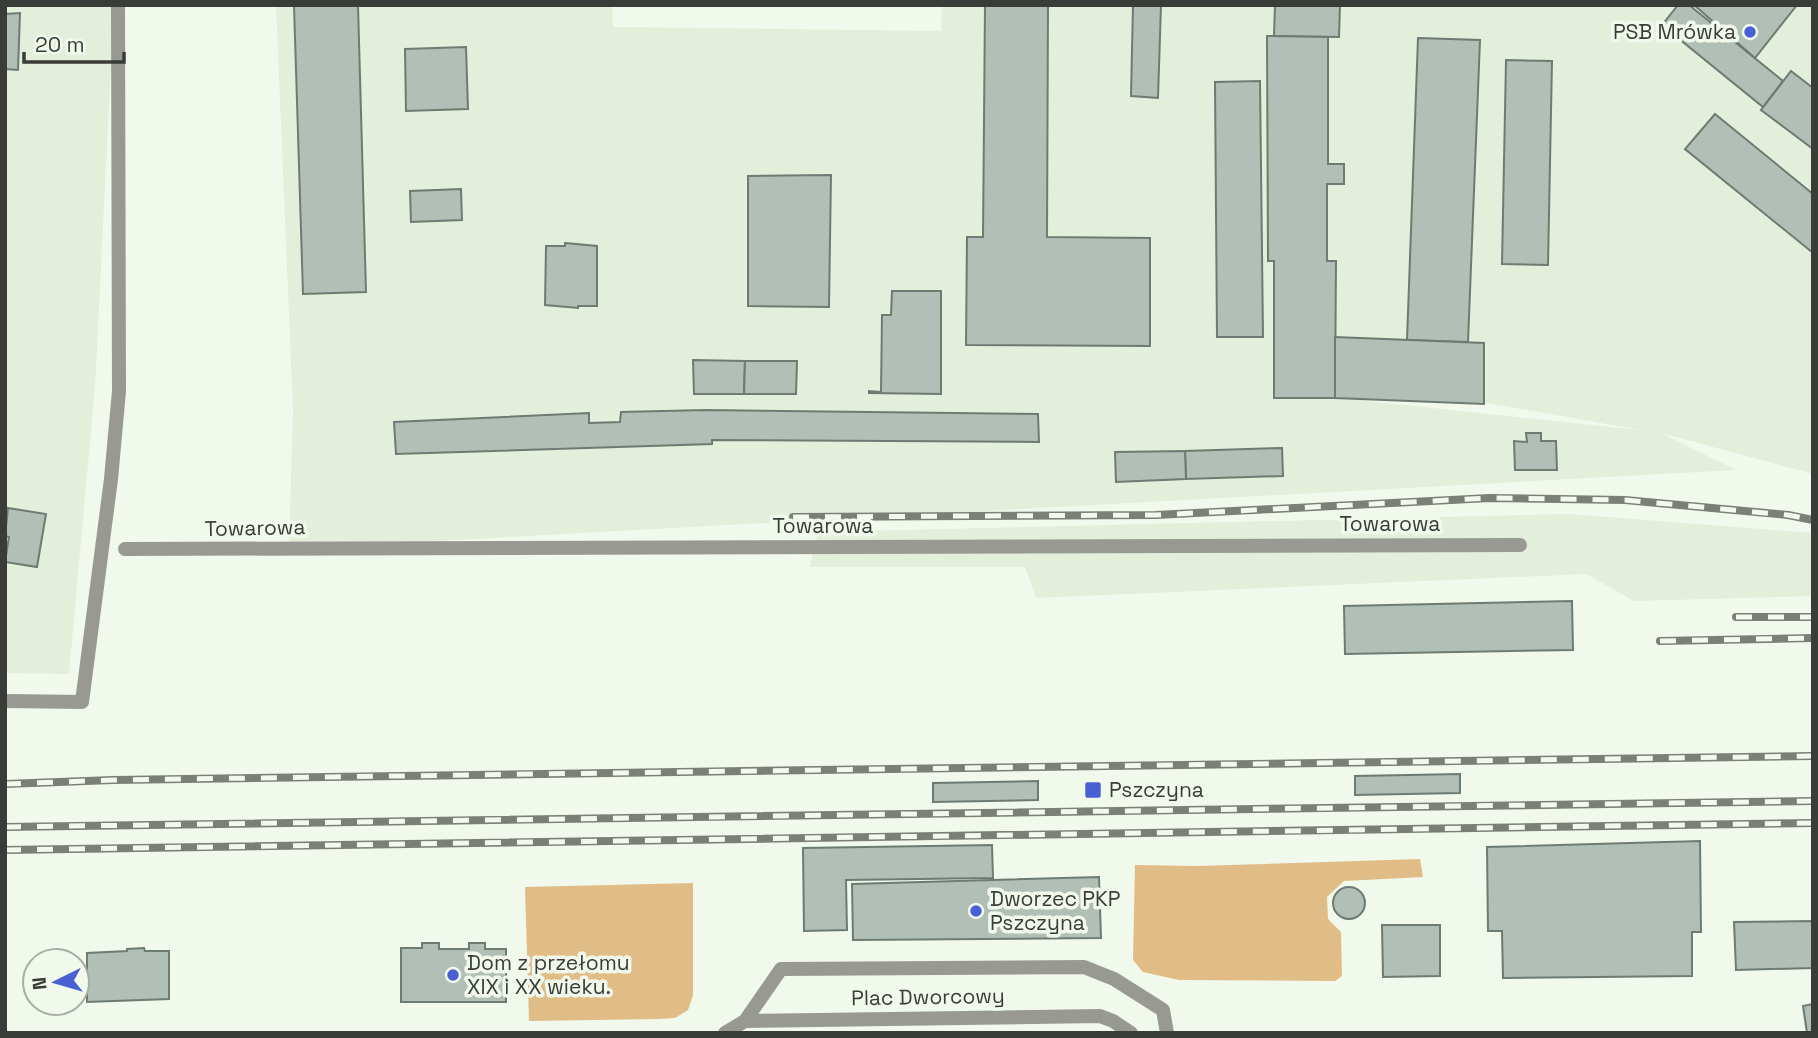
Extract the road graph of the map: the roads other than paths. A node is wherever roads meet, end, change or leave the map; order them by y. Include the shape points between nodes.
1 (118, 5) edge
2 (1520, 545) dead end
3 (125, 549) dead end
4 (5, 701) edge
5 (745, 1021) junction
6 (725, 1033) edge
7 (1131, 1033) edge
8 (1167, 1033) edge

1 - 4 street via 119,391 82,702
2 - 3 street, Towarowa
5 - 6 street
5 - 7 street, Plac Dworcowy via 1100,1016
5 - 8 street via 781,969 1084,967 1114,979 1163,1010

